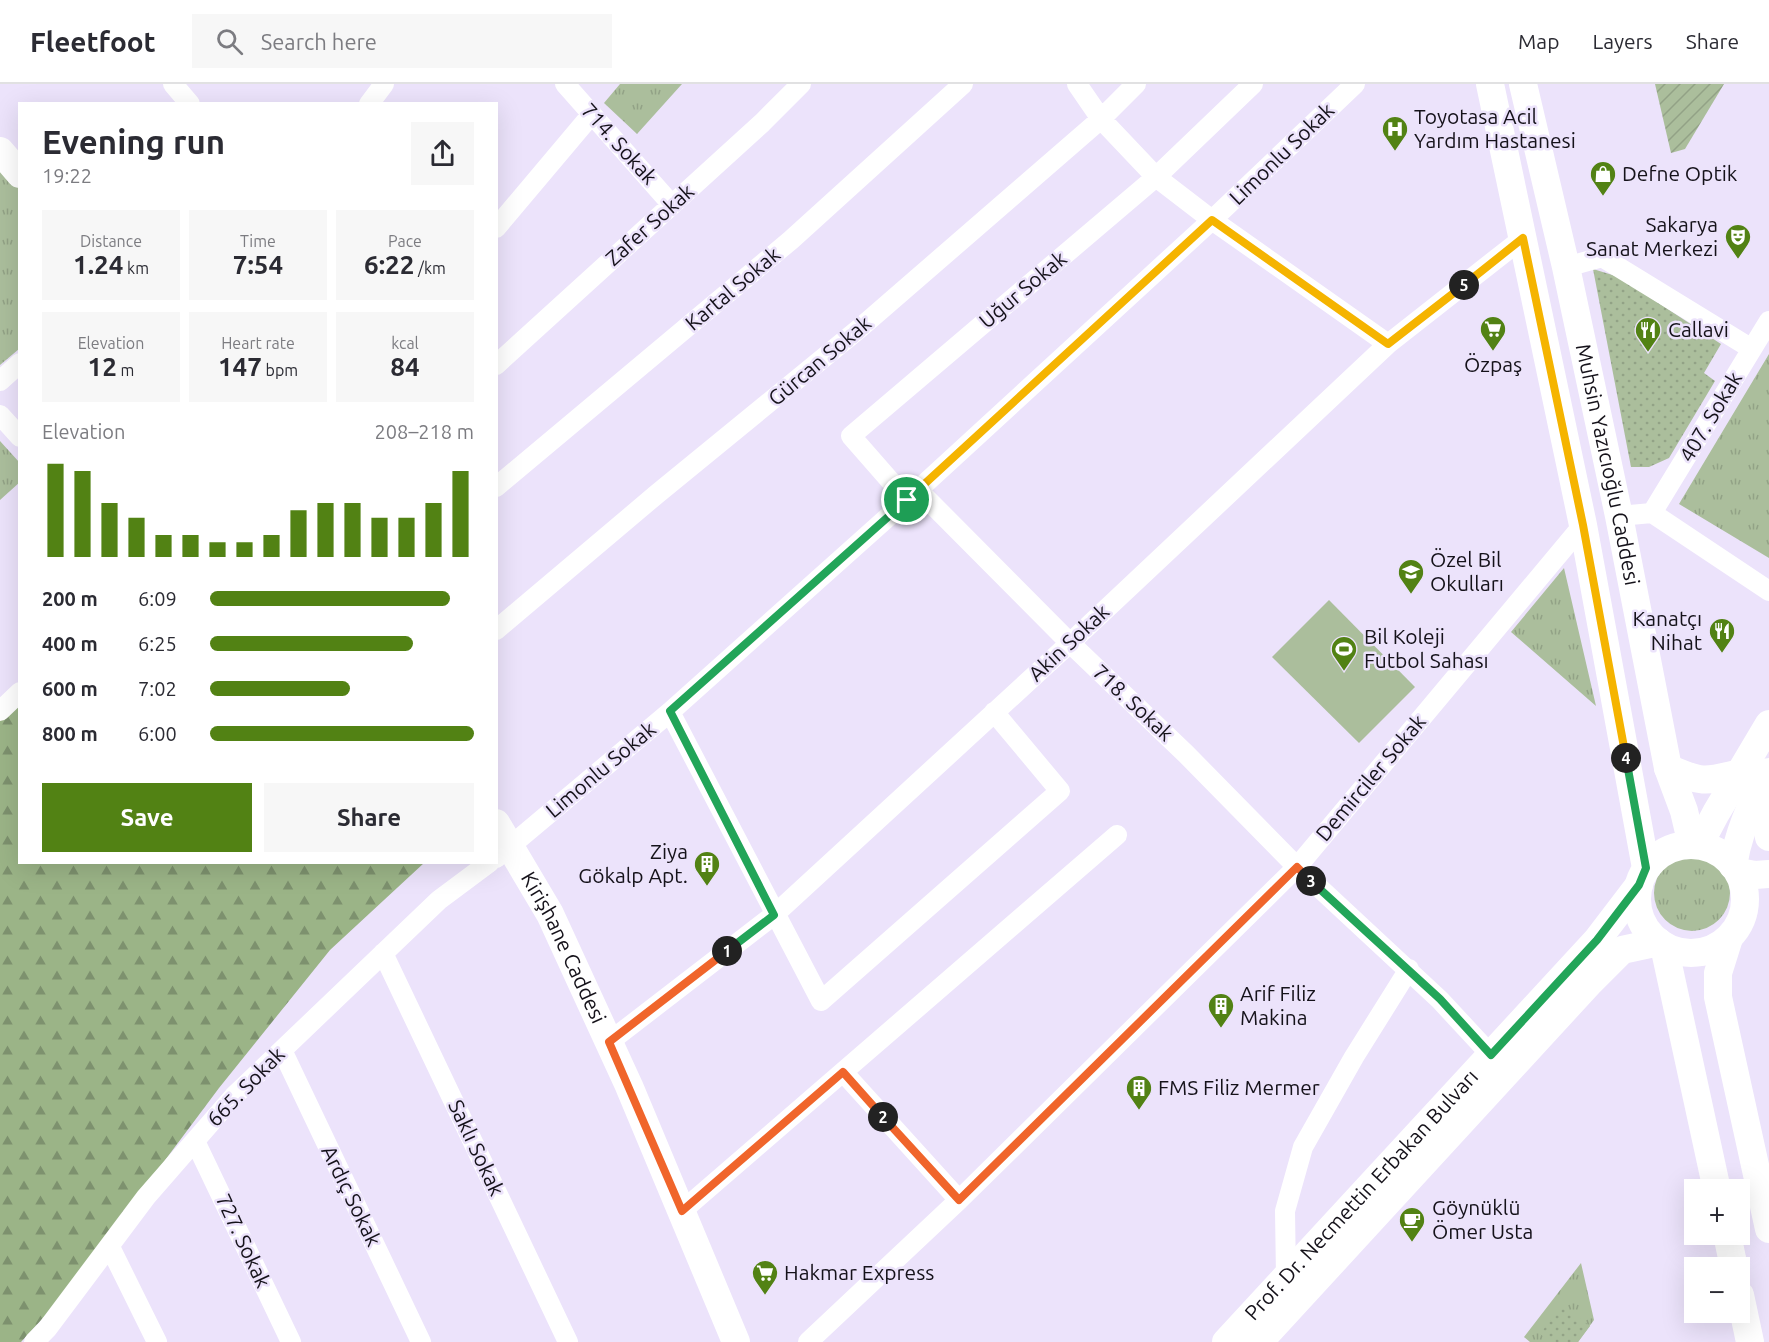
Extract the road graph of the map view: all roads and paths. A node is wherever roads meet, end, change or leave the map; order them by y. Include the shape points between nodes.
1 (173, 84) edge
2 (384, 84) edge
3 (566, 84) edge
4 (801, 84) edge
5 (963, 84) edge
6 (1077, 84) edge
7 (1136, 84) edge
8 (1253, 84) edge
9 (1355, 84) edge
10 (1490, 84) edge
11 (1523, 84) edge
12 (188, 102) edge
13 (370, 102) edge
14 (592, 114) junction
15 (1101, 118) junction
16 (0, 151) edge
17 (18, 172) edge
18 (1156, 177) junction
19 (672, 205) junction
20 (1212, 220) junction
21 (498, 226) edge
22 (1523, 238) junction
23 (1566, 267) junction
24 (1769, 321) edge
25 (1388, 344) junction
26 (1752, 349) junction
27 (498, 363) edge
28 (18, 365) edge
29 (0, 381) edge
30 (0, 415) edge
31 (18, 435) edge
32 (498, 485) edge
33 (912, 495) junction
34 (1652, 513) junction
35 (1619, 516) junction
36 (1583, 525) junction
37 (1769, 591) edge
38 (498, 628) edge
39 (1070, 643) junction
40 (18, 694) edge
41 (0, 711) edge
42 (670, 711) junction
43 (994, 712) junction
44 (1769, 724) edge
45 (1668, 768) junction
46 (1756, 778) edge
47 (1117, 835) dead end
48 (1769, 837) edge
49 (1696, 845) junction
50 (499, 856) edge
51 (488, 864) edge
52 (1297, 867) junction
53 (1736, 869) junction
54 (1769, 874) edge
55 (1642, 877) junction
56 (1769, 902) edge
57 (774, 915) junction
58 (1734, 931) junction
59 (1661, 944) junction
60 (383, 954) junction
61 (1409, 969) junction
62 (1590, 982) junction
63 (1673, 989) junction
64 (609, 1042) junction
65 (282, 1050) junction
66 (1491, 1055) junction
67 (843, 1072) junction
68 (195, 1141) junction
69 (1762, 1164) edge
70 (1715, 1179) edge
71 (959, 1200) junction
72 (682, 1211) junction
73 (1769, 1228) edge
74 (110, 1247) junction
75 (1286, 1277) junction
76 (1746, 1323) edge
77 (34, 1342) edge
78 (157, 1342) edge
79 (291, 1342) edge
80 (421, 1342) edge
81 (568, 1342) edge
82 (736, 1342) edge
83 (808, 1342) edge
84 (1226, 1342) edge
85 (1259, 1342) edge
86 (1750, 1342) edge

1 - 12 street
2 - 13 street
3 - 14 street, 714. Sokak
4 - 19 street, Zafer Sokak
5 - 32 street, Kartal Sokak via 791,240
6 - 15 street
7 - 15 street, Gürcan Sokak
8 - 18 street, Uğur Sokak
9 - 20 street, Limonlu Sokak
10 - 22 main road, Muhsin Yazıcıoğlu Caddesi
11 - 23 main road, Muhsin Yazıcıoğlu Caddesi
14 - 19 street, 714. Sokak
14 - 21 street
15 - 18 street
15 - 38 street, Gürcan Sokak via 860,328
16 - 17 main road
18 - 20 street
18 - 33 street, Uğur Sokak via 851,436
19 - 27 street, Zafer Sokak
20 - 25 street
20 - 33 street, Limonlu Sokak
22 - 25 street, Akin Sokak
22 - 36 main road, Muhsin Yazıcıoğlu Caddesi
23 - 26 street via 1602,257
23 - 35 main road, Muhsin Yazıcıoğlu Caddesi
24 - 26 street, 407. Sokak
25 - 39 street, Akin Sokak
26 - 34 street, 407. Sokak
28 - 29 street
30 - 31 street
33 - 39 street, 718. Sokak
33 - 42 street, Limonlu Sokak
34 - 35 street
34 - 37 street
35 - 45 main road, Muhsin Yazıcıoğlu Caddesi
36 - 52 street, Demirciler Sokak
36 - 55 main road, Muhsin Yazıcıoğlu Caddesi
39 - 43 street, Akin Sokak
39 - 52 street, 718. Sokak
40 - 41 street
42 - 50 street, Limonlu Sokak
42 - 57 street
43 - 57 street, Akin Sokak
43 - 57 street via 1060,791 821,1001
44 - 46 main road
45 - 46 main road via 1709,781
45 - 49 main road, Muhsin Yazıcıoğlu Caddesi
46 - 48 main road
46 - 49 main road via 1716,813
46 - 53 main road via 1737,841
47 - 67 street
49 - 53 main road via 1712,848
49 - 55 main road via 1676,847 1659,855
50 - 64 main road, Kirişhane Caddesi via 550,914
51 - 60 street, 665. Sokak via 439,900
52 - 61 street, 718. Sokak
52 - 71 street, Demirciler Sokak
53 - 54 main road
53 - 58 main road via 1745,889 1745,908
55 - 59 main road via 1637,902 1641,920
55 - 66 main road, Prof. Dr. Necmettin Erbakan Bulvarı via 1597,940
56 - 58 main road
57 - 64 street, Akin Sokak
58 - 59 main road via 1714,948 1697,953 1680,952
58 - 69 main road via 1718,973 1718,997
59 - 62 main road, Prof. Dr. Necmettin Erbakan Bulvarı via 1622,950
59 - 63 main road
60 - 65 street, 665. Sokak
60 - 81 street, Saklı Sokak
61 - 66 street, 718. Sokak
61 - 75 street via 1303,1147 1286,1211
62 - 63 main road via 1620,957 1637,954 1663,968
62 - 85 main road, Prof. Dr. Necmettin Erbakan Bulvarı
63 - 70 main road
64 - 72 main road, Kirişhane Caddesi
65 - 68 street, 665. Sokak
65 - 80 street, Ardıç Sokak
66 - 75 main road, Prof. Dr. Necmettin Erbakan Bulvarı
67 - 71 street
67 - 72 street
68 - 74 street, 665. Sokak via 146,1197
68 - 79 street, 727. Sokak
69 - 73 main road
71 - 83 street, Demirciler Sokak
72 - 82 main road, Kirişhane Caddesi
74 - 77 street, 665. Sokak
74 - 78 street
75 - 84 main road, Prof. Dr. Necmettin Erbakan Bulvarı
76 - 86 main road

